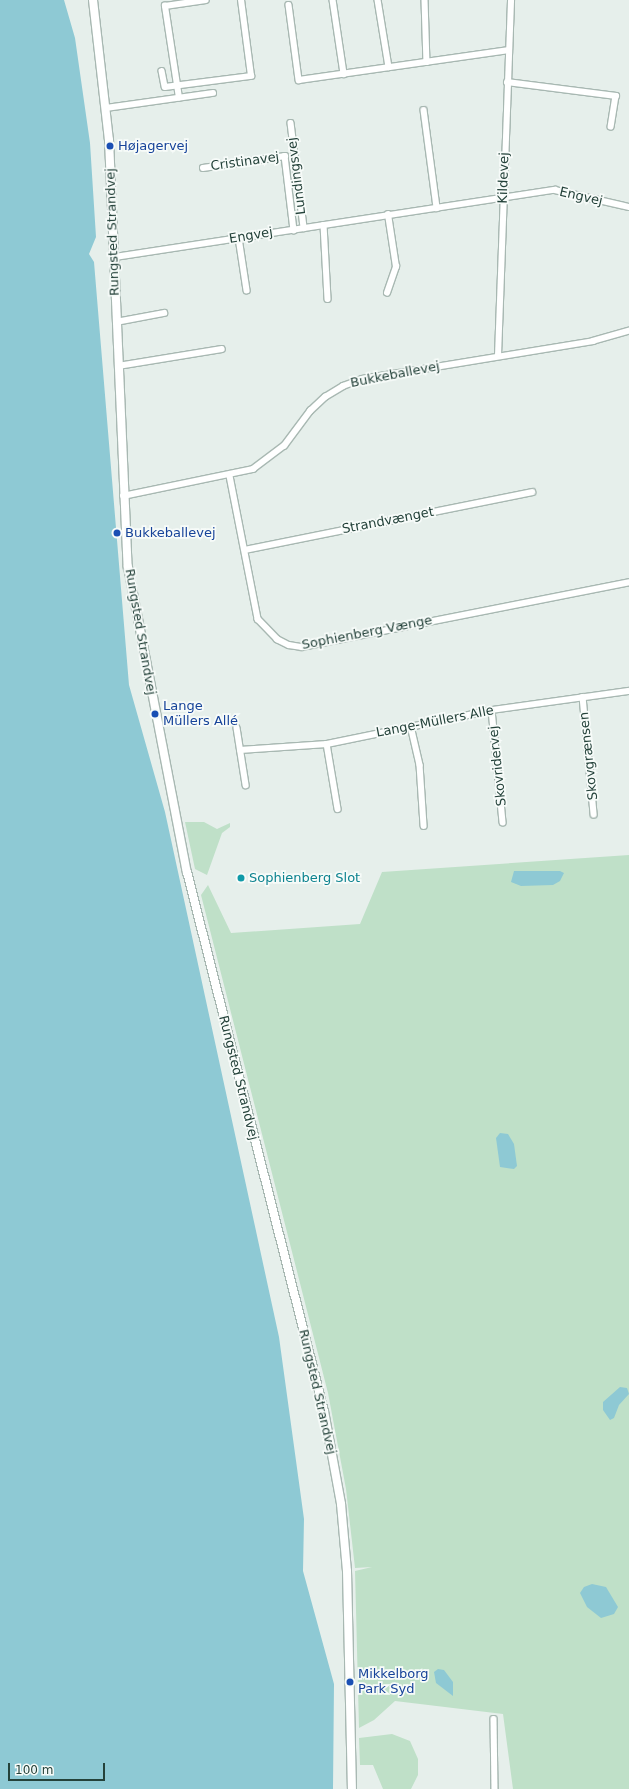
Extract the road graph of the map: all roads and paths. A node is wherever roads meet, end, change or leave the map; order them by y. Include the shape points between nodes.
1 (93, 0) edge
2 (206, 0) edge
3 (241, 0) edge
4 (333, 0) edge
5 (378, 0) edge
6 (425, 0) edge
7 (511, 0) edge
8 (289, 6) dead end
9 (509, 50) junction
10 (427, 62) junction
11 (388, 67) junction
12 (162, 71) dead end
13 (344, 74) junction
14 (508, 82) junction
15 (177, 86) junction
16 (213, 93) dead end
17 (179, 98) junction
18 (106, 108) junction
19 (424, 110) dead end
20 (291, 124) dead end
21 (612, 127) dead end
22 (203, 168) dead end
23 (504, 198) junction
24 (629, 207) edge
25 (437, 208) junction
26 (388, 215) junction
27 (324, 225) junction
28 (304, 228) junction
29 (294, 230) junction
30 (239, 238) junction
31 (114, 257) junction
32 (247, 290) dead end
33 (387, 293) dead end
34 (328, 299) dead end
35 (164, 313) dead end
36 (116, 322) junction
37 (629, 331) edge
38 (222, 349) dead end
39 (498, 356) junction
40 (118, 366) junction
41 (230, 476) junction
42 (532, 492) dead end
43 (123, 496) junction
44 (245, 550) junction
45 (629, 582) edge
46 (629, 691) edge
47 (583, 698) junction
48 (492, 710) junction
49 (411, 726) junction
50 (237, 728) dead end
51 (327, 744) junction
52 (240, 750) junction
53 (246, 786) dead end
54 (338, 809) dead end
55 (594, 814) dead end
56 (503, 822) dead end
57 (424, 826) dead end
58 (494, 1719) dead end
59 (352, 1789) edge
60 (495, 1789) edge

1 - 18 main road, Rungsted Strandvej
2 - 15 street via 165,6
3 - 15 street via 251,76
4 - 13 street
5 - 11 street
6 - 10 street
7 - 9 street, Kildevej
8 - 13 street via 299,80
9 - 10 street
9 - 14 street, Kildevej
10 - 11 street
11 - 13 street
12 - 15 street via 165,88
14 - 21 street via 616,96
14 - 23 street, Kildevej
15 - 17 street
16 - 17 street
17 - 18 street
18 - 31 main road, Rungsted Strandvej
19 - 25 street
20 - 28 street, Lundingsvej
22 - 29 street, Cristinavej via 285,156
23 - 24 street, Engvej via 562,190
23 - 25 street, Engvej
23 - 39 street, Kildevej
25 - 26 street, Engvej
26 - 27 street, Engvej
26 - 33 street via 396,267
27 - 28 street, Engvej
27 - 34 street
28 - 29 street, Engvej
29 - 30 street, Engvej
30 - 31 street, Engvej
30 - 32 street
31 - 36 main road, Rungsted Strandvej
35 - 36 street
36 - 40 main road, Rungsted Strandvej
37 - 39 street, Bukkeballevej via 594,341
38 - 40 street
39 - 41 street, Bukkeballevej via 362,379 343,386 310,411 269,460
40 - 43 main road, Rungsted Strandvej
41 - 43 street, Bukkeballevej
41 - 44 street, Sophienberg Vænge
42 - 44 street, Strandvænget
43 - 59 main road, Rungsted Strandvej via 135,616 187,872 324,1411 341,1504 347,1571
44 - 45 street, Sophienberg Vænge via 258,619 277,639 302,647
46 - 47 street, Lange-Müllers Alle
47 - 48 street, Lange-Müllers Alle
47 - 55 street, Skovgrænsen
48 - 49 street, Lange-Müllers Alle
48 - 56 street, Skovridervej
49 - 51 street, Lange-Müllers Alle
49 - 57 street via 420,765
50 - 52 street
51 - 52 street, Lange-Müllers Alle
51 - 54 street
52 - 53 street
58 - 60 street

